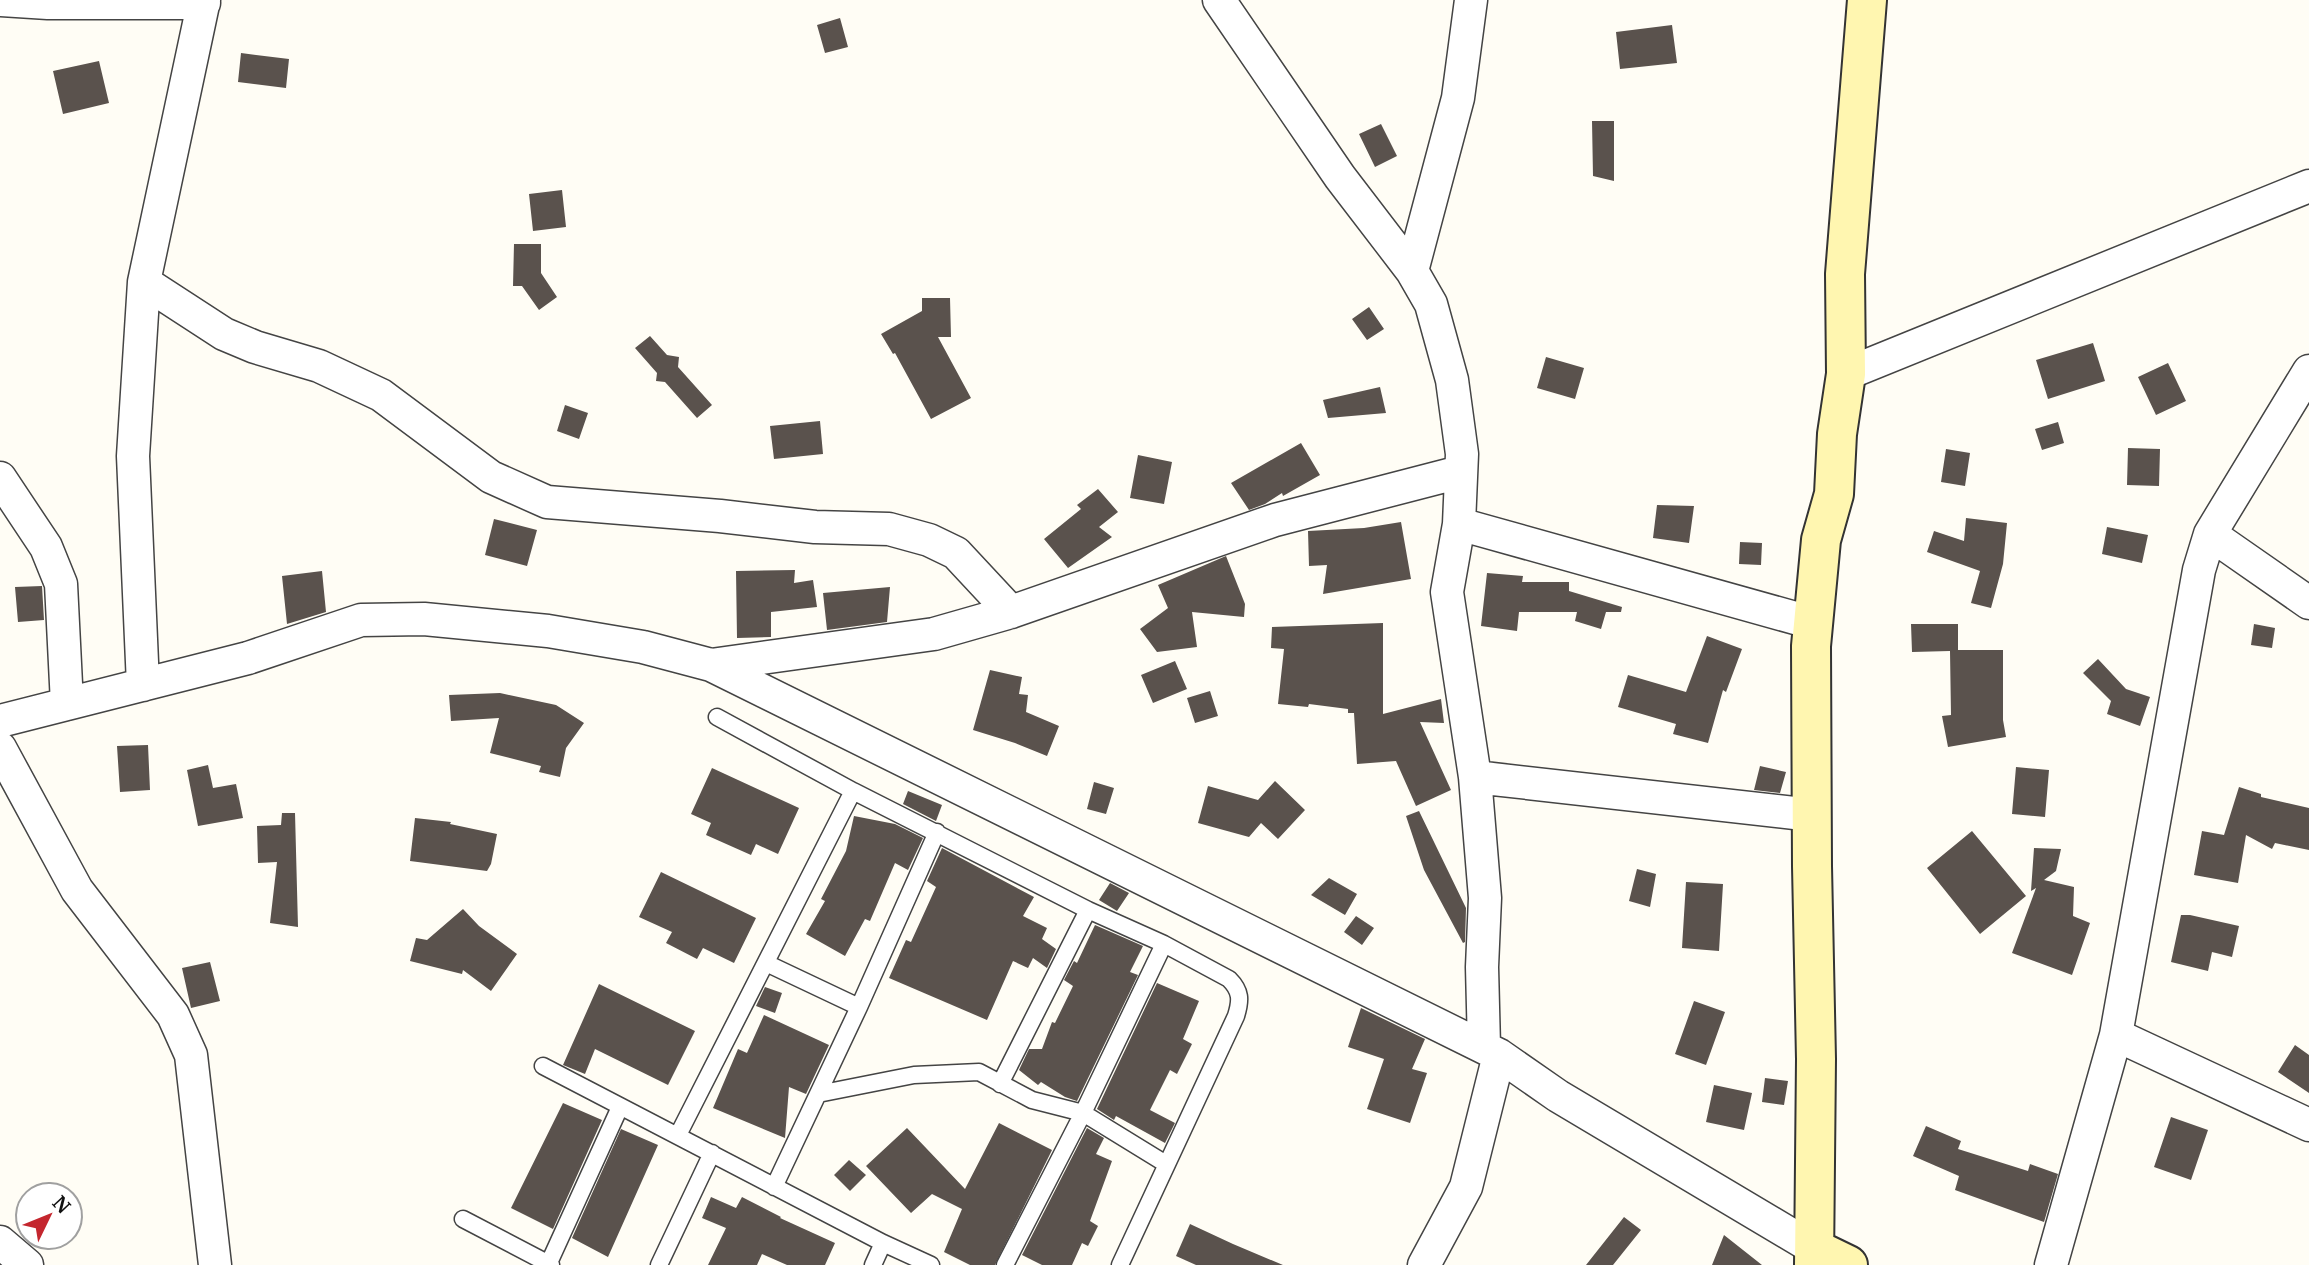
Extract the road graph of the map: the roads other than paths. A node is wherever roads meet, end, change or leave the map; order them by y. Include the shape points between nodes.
1 (1, 0) edge
2 (1219, 0) edge
3 (1471, 0) edge
4 (1867, 0) edge
5 (204, 2) edge
6 (2309, 186) edge
7 (1412, 271) junction
8 (144, 282) junction
9 (2309, 371) edge
10 (1846, 374) junction
11 (1460, 472) junction
12 (0, 478) edge
13 (1459, 524) junction
14 (2210, 534) junction
15 (2309, 603) edge
16 (1011, 612) junction
17 (1813, 624) junction
18 (710, 665) junction
19 (143, 685) junction
20 (67, 704) junction
21 (717, 718) dead end
22 (0, 721) edge
23 (0, 748) edge
24 (1475, 777) junction
25 (853, 791) junction
26 (1812, 815) junction
27 (937, 832) junction
28 (1088, 910) junction
29 (1164, 944) junction
30 (766, 963) junction
31 (859, 1007) junction
32 (2116, 1035) junction
33 (1491, 1051) junction
34 (543, 1066) dead end
35 (1000, 1084) junction
36 (818, 1094) junction
37 (620, 1107) junction
38 (1083, 1113) junction
39 (2309, 1125) edge
40 (678, 1135) junction
41 (712, 1153) junction
42 (1166, 1164) junction
43 (774, 1187) junction
44 (463, 1219) dead end
45 (0, 1242) edge
46 (883, 1243) junction
47 (1825, 1260) edge
48 (27, 1265) edge
49 (215, 1265) edge
50 (549, 1265) edge
51 (659, 1265) edge
52 (873, 1265) edge
53 (931, 1265) edge
54 (1005, 1265) edge
55 (1120, 1265) edge
56 (1424, 1265) edge
57 (2051, 1265) edge

1 - 5 street
2 - 7 street via 1340,177
3 - 7 street via 1458,98
4 - 10 main road via 1845,274
5 - 8 street
6 - 10 street
7 - 11 street via 1431,304 1452,380 1462,454
8 - 16 street via 224,334 319,366 381,395 491,477 547,502 815,527 889,529 956,553
8 - 19 street via 133,456
9 - 14 street
10 - 17 main road via 1834,494 1821,540
11 - 13 street
11 - 16 street via 1275,520
12 - 20 street via 46,547 61,584
13 - 17 street
13 - 24 street via 1447,592
14 - 15 street
14 - 32 street via 2199,570
16 - 18 street via 934,635
17 - 26 main road
18 - 19 street via 643,647 548,631 424,618 361,620 248,658
18 - 33 street
19 - 20 street
20 - 22 street
21 - 25 lane
23 - 49 street via 76,890 173,1015 191,1055
24 - 26 street
24 - 33 street via 1485,898 1482,967
25 - 27 lane
25 - 30 lane
26 - 47 main road
27 - 28 lane
27 - 31 lane
28 - 29 lane
28 - 35 lane
29 - 38 lane
29 - 42 lane via 1229,979 1241,1000
30 - 31 lane
30 - 40 lane
31 - 36 lane
32 - 39 street
32 - 57 street
33 - 47 street
33 - 56 street via 1466,1186
34 - 37 lane
35 - 36 lane via 979,1072 914,1075
35 - 38 lane via 1032,1100
36 - 43 lane
37 - 40 lane
37 - 50 lane
38 - 42 lane
38 - 54 lane
40 - 41 lane
41 - 43 lane
41 - 51 lane
42 - 55 lane
43 - 46 lane
44 - 50 lane
45 - 48 street
46 - 52 lane
46 - 53 lane

